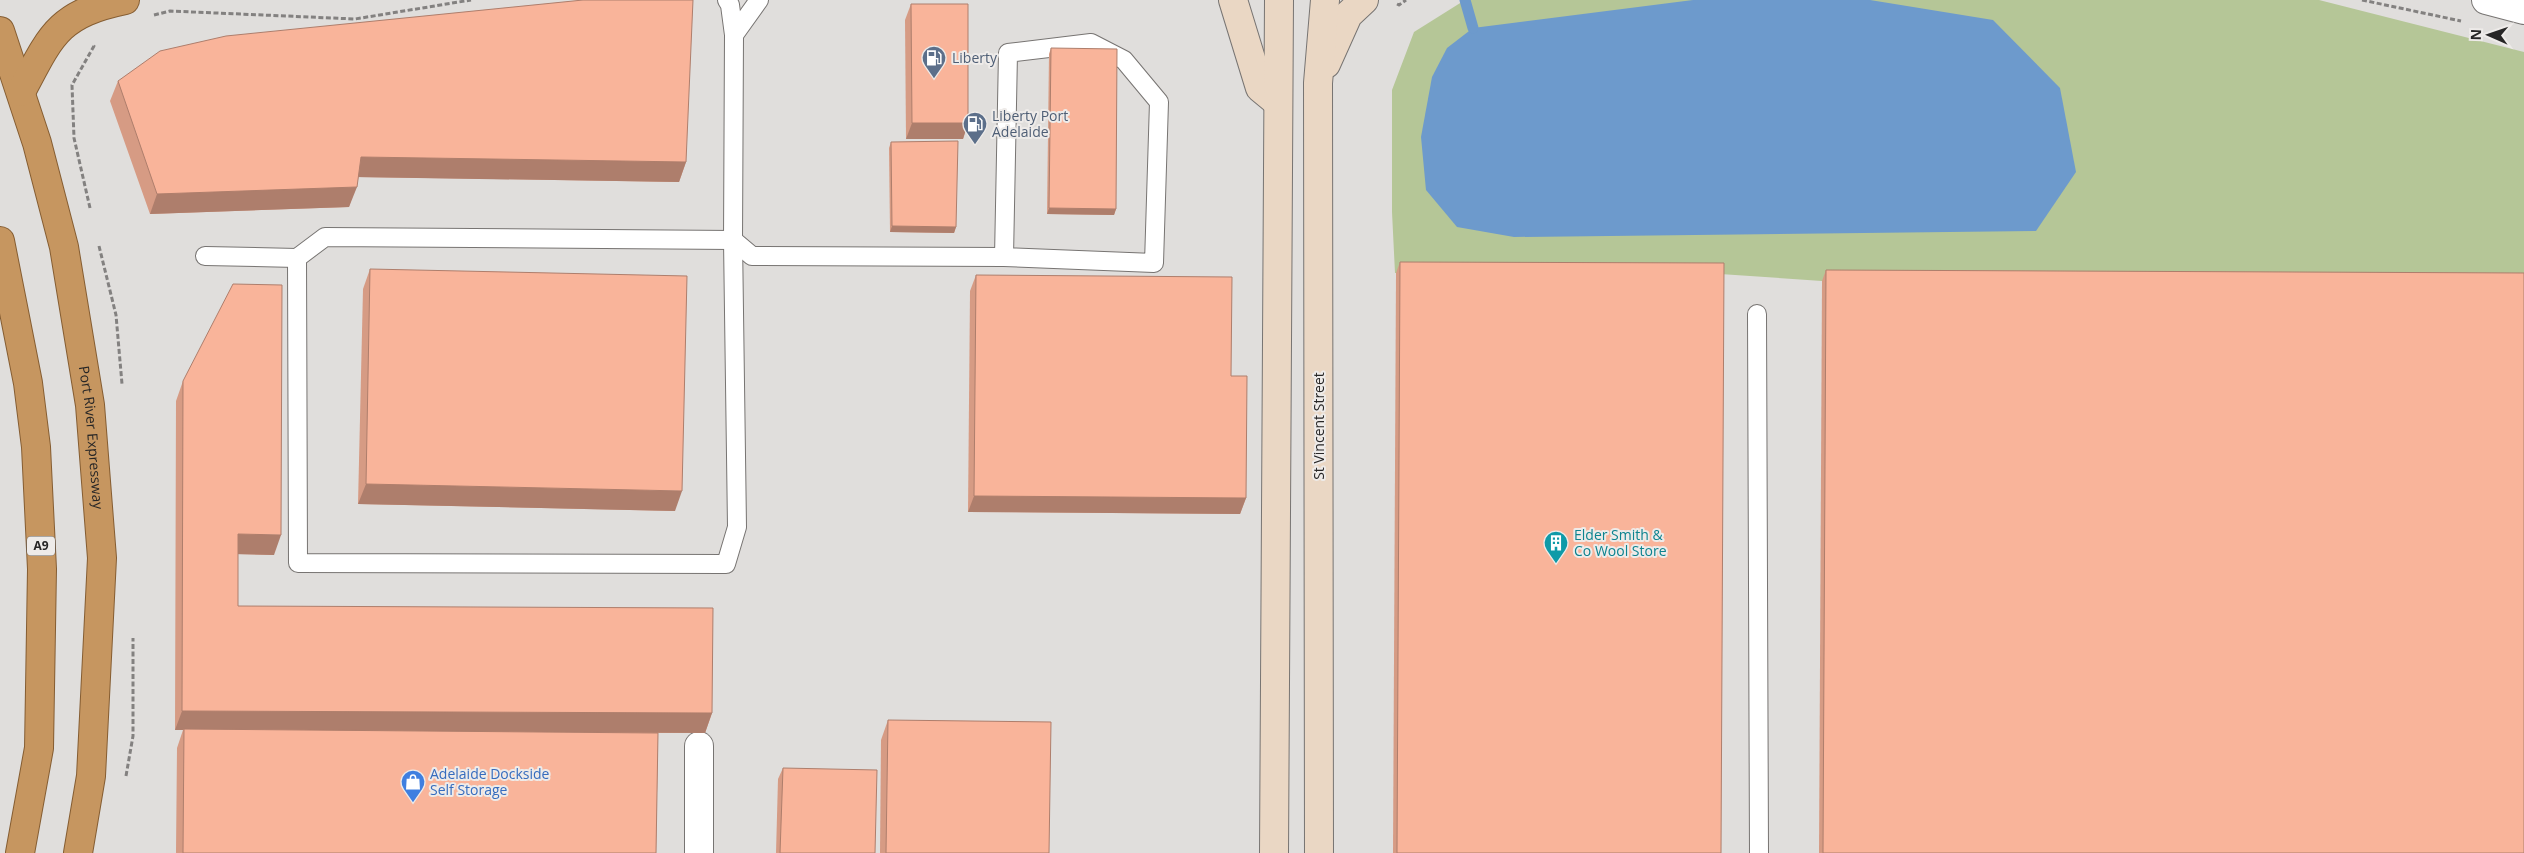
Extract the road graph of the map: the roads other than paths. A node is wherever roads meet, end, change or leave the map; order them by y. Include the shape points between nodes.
1 (727, 0) edge
2 (759, 0) edge
3 (1233, 0) edge
4 (1279, 0) edge
5 (1325, 0) edge
6 (1364, 0) edge
7 (2486, 0) edge
8 (135, 8) edge
9 (2524, 10) edge
10 (0, 31) edge
11 (734, 35) junction
12 (1318, 83) junction
13 (21, 92) junction
14 (1277, 102) junction
15 (0, 240) edge
16 (733, 240) junction
17 (205, 256) dead end
18 (1004, 257) junction
19 (297, 258) junction
20 (1757, 314) dead end
21 (699, 746) dead end
22 (20, 853) edge
23 (78, 853) edge
24 (699, 853) edge
25 (1274, 853) edge
26 (1319, 853) edge
27 (1759, 853) edge

1 - 11 lane
2 - 11 lane
3 - 14 main road via 1260,88
4 - 14 main road
5 - 12 main road, St Vincent Street
6 - 12 main road via 1348,15
7 - 9 street
8 - 13 highway via 89,9 57,30
10 - 13 highway, Port River Expressway
11 - 16 lane
12 - 26 main road, St Vincent Street
13 - 23 highway, Port River Expressway via 52,197 67,264 90,405 102,558 90,776
14 - 25 main road
15 - 22 highway, A9 via 28,384 36,447 42,569 39,748
16 - 18 lane via 752,256
16 - 19 lane via 325,237
16 - 19 lane via 737,527 726,564 298,563
17 - 19 lane
18 - 18 lane via 1008,54 1091,43 1124,60 1160,102 1154,263
20 - 27 lane
21 - 24 street

